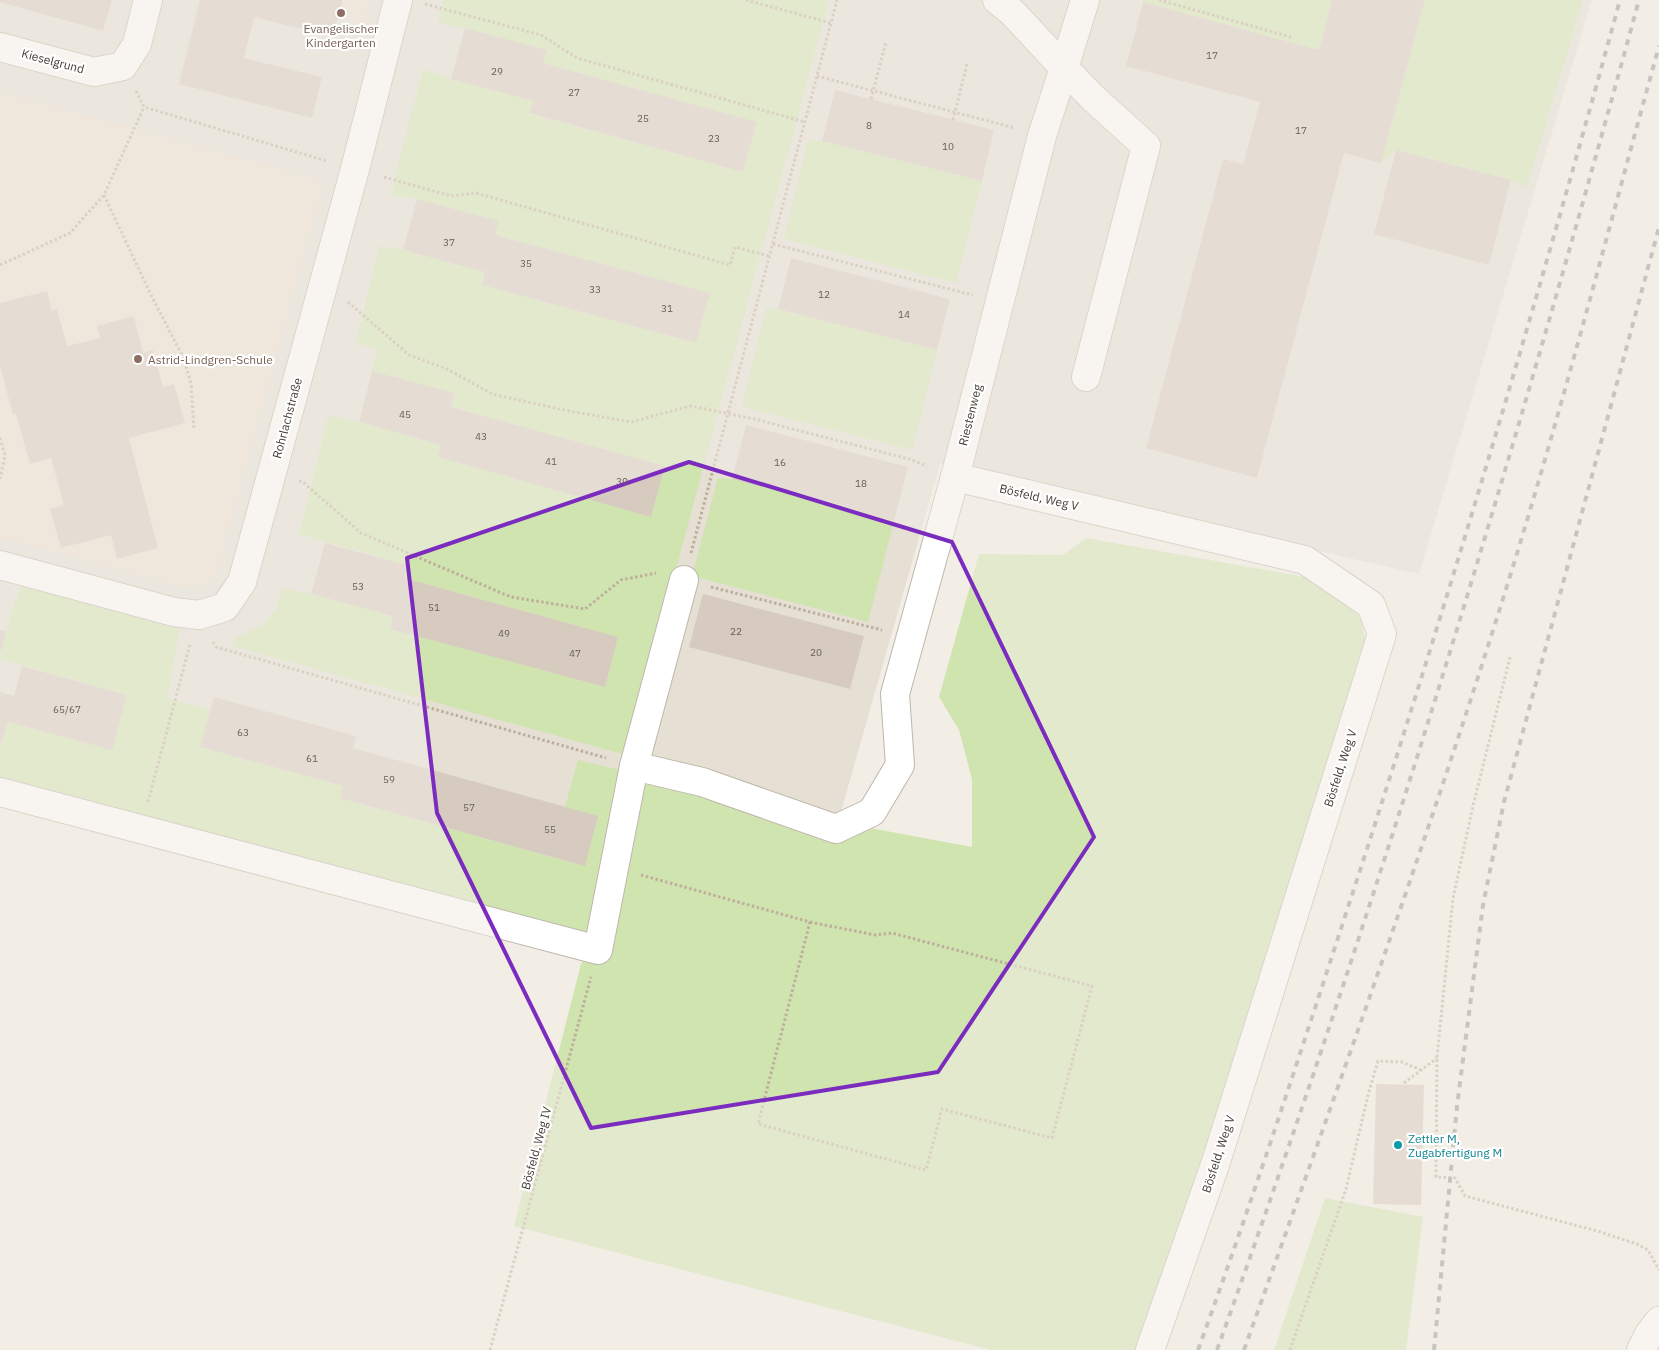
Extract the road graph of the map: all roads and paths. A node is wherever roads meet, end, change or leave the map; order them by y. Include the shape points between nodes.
1 (148, 0) edge
2 (746, 0) edge
3 (837, 0) edge
4 (997, 0) edge
5 (1085, 0) edge
6 (1159, 0) edge
7 (410, 1) edge
8 (831, 23) junction
9 (1294, 38) dead end
10 (886, 42) dead end
11 (0, 47) edge
12 (967, 64) dead end
13 (123, 66) junction
14 (1064, 68) junction
15 (817, 76) junction
16 (873, 91) junction
17 (871, 99) dead end
18 (144, 107) junction
19 (955, 113) junction
20 (953, 120) dead end
21 (805, 122) junction
22 (1042, 136) junction
23 (355, 169) junction
24 (104, 195) junction
25 (773, 244) junction
26 (769, 256) junction
27 (0, 265) edge
28 (321, 293) junction
29 (999, 302) junction
30 (1086, 377) dead end
31 (728, 414) junction
32 (194, 430) dead end
33 (0, 438) edge
34 (272, 473) junction
35 (955, 477) junction
36 (0, 479) edge
37 (0, 565) edge
38 (684, 580) junction
39 (735, 594) dead end
40 (199, 615) junction
41 (911, 638) junction
42 (1510, 657) dead end
43 (634, 766) junction
44 (0, 792) edge
45 (141, 829) junction
46 (614, 868) junction
47 (810, 922) junction
48 (598, 950) junction
49 (1437, 1058) junction
50 (1421, 1070) junction
51 (1404, 1083) dead end
52 (1659, 1270) edge
53 (1659, 1321) edge
54 (490, 1350) edge
55 (1150, 1350) edge
56 (1290, 1350) edge
57 (1641, 1350) edge

1 - 13 street via 137,44
2 - 8 path
3 - 8 path
4 - 14 street
5 - 14 street, Riestenweg
6 - 9 path
7 - 21 path via 541,35 577,58
7 - 23 street, Rohrlachstraße
8 - 15 path
10 - 16 path
11 - 13 street, Kieselgrund via 94,72
12 - 19 path
13 - 18 path
14 - 22 street, Riestenweg
14 - 30 street via 1146,146
15 - 16 path
15 - 21 path
16 - 17 path
16 - 19 path
18 - 23 path
18 - 24 path
19 - 20 path
19 - 22 path
21 - 25 path
22 - 29 street, Riestenweg
23 - 26 path via 451,196 476,194 730,265 735,247
23 - 28 street, Rohrlachstraße
24 - 27 path via 70,233
24 - 32 path via 184,359 191,384
25 - 26 path
25 - 29 path
26 - 31 path
28 - 31 path via 350,303 410,356 447,368 492,394 631,422 690,406
28 - 34 street, Rohrlachstraße
29 - 35 street, Riestenweg
31 - 35 path via 909,460
31 - 38 path
33 - 36 path via 5,455
34 - 38 path via 303,482 361,533 511,597 585,609 621,580 658,573
34 - 40 street, Rohrlachstraße via 242,582 225,607
35 - 41 street, Riestenweg
35 - 55 street, Bösfeld, Weg V via 1305,560 1371,605 1382,634 1215,1165
37 - 40 street, Rohrlachstraße via 174,612
38 - 43 street
39 - 41 path
40 - 43 path via 216,647
40 - 45 path
41 - 43 street, Riestenweg via 896,694 900,765 872,812 836,829 702,782
42 - 49 path via 1453,898
43 - 46 street
44 - 45 street
45 - 48 street
46 - 47 path
46 - 48 street
47 - 47 path via 758,1124 926,1170 942,1109 1052,1138 1092,986 892,933 875,935
48 - 54 path, Bösfeld, Weg IV
49 - 50 path
49 - 52 path via 1436,1177 1455,1178 1465,1196 1637,1244 1648,1250
50 - 51 path
50 - 56 path via 1402,1062 1378,1061 1352,1167
53 - 57 street

